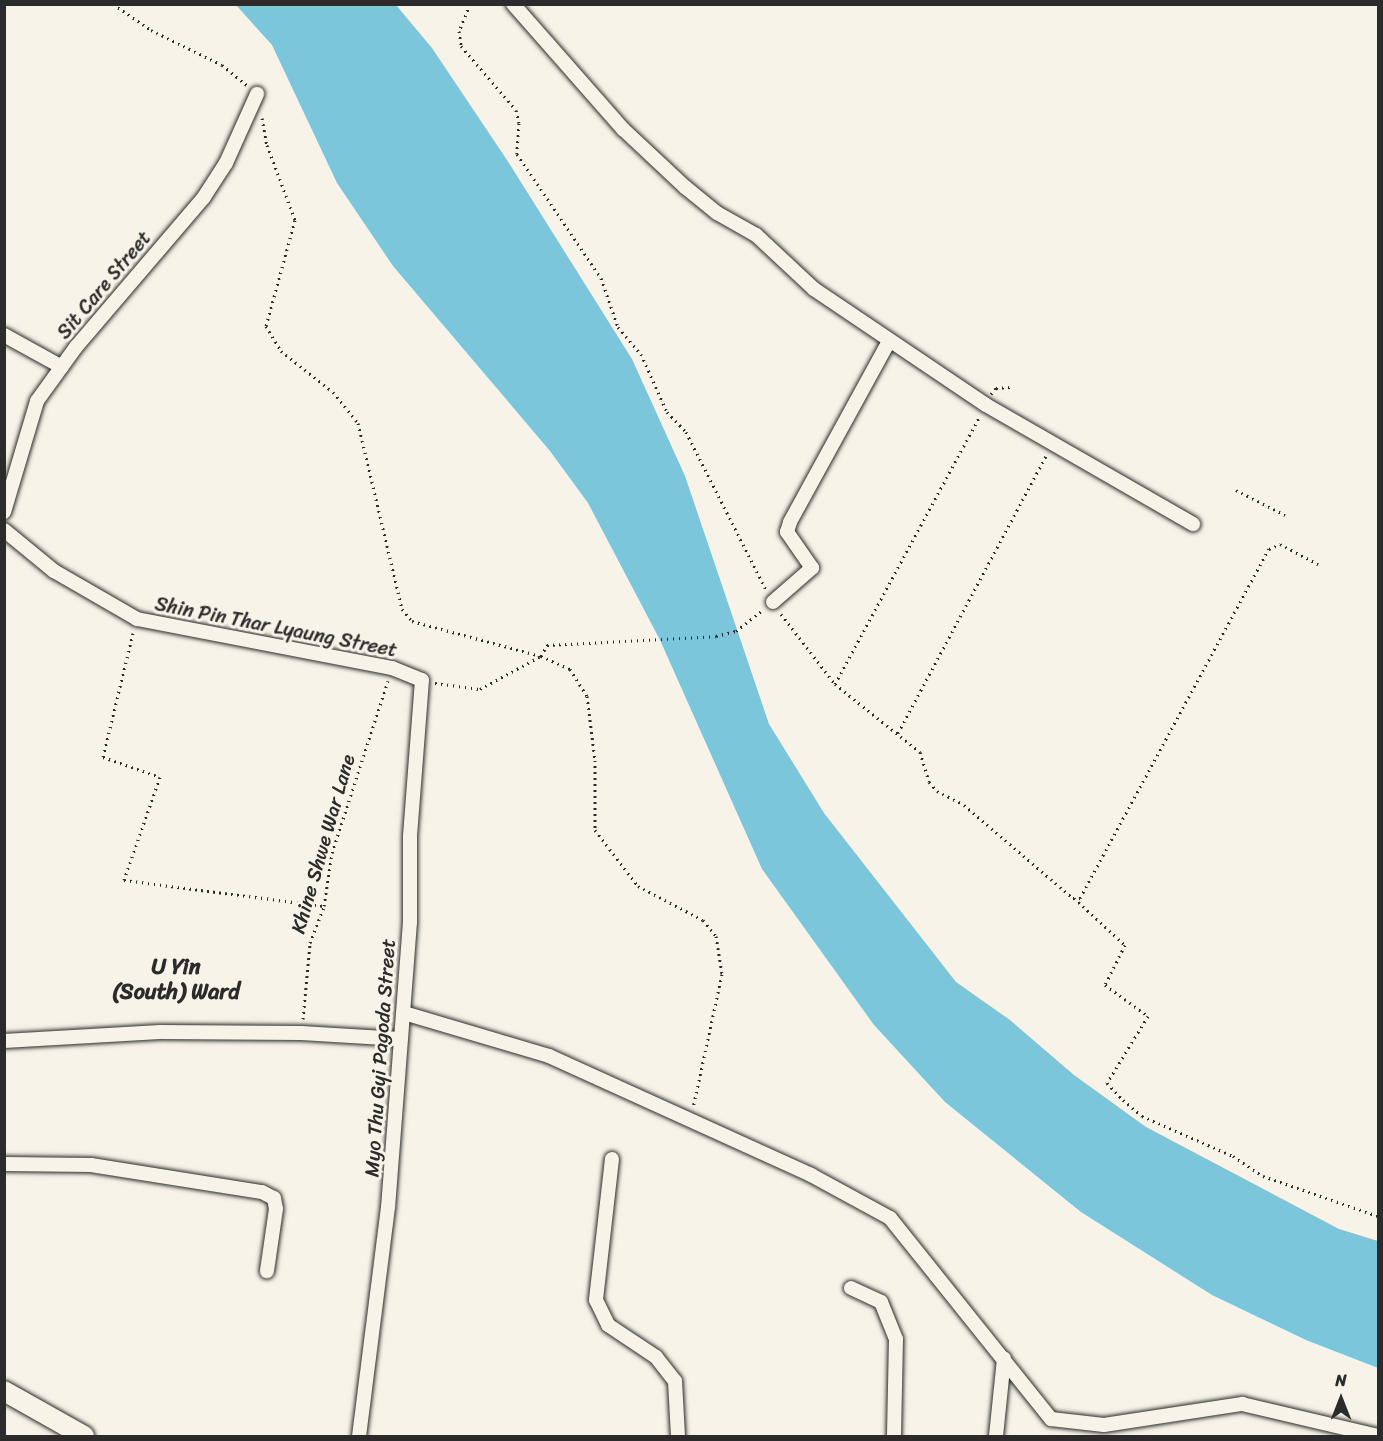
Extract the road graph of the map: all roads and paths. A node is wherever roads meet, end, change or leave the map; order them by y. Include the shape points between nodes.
1 (113, 4) edge
2 (470, 4) edge
3 (513, 4) edge
4 (257, 94) junction
5 (4, 335) edge
6 (889, 341) junction
7 (62, 367) junction
8 (1010, 387) dead end
9 (986, 405) junction
10 (1053, 444) junction
11 (1236, 490) dead end
12 (4, 512) edge
13 (1285, 515) dead end
14 (1193, 524) dead end
15 (4, 530) edge
16 (1318, 564) dead end
17 (773, 602) junction
18 (136, 619) junction
19 (541, 656) junction
20 (392, 668) junction
21 (422, 680) junction
22 (835, 684) junction
23 (898, 734) junction
24 (1073, 898) junction
25 (324, 906) junction
26 (404, 1013) junction
27 (301, 1033) junction
28 (401, 1039) junction
29 (4, 1041) edge
30 (690, 1118) junction
31 (612, 1159) dead end
32 (4, 1164) edge
33 (1378, 1216) edge
34 (267, 1271) dead end
35 (851, 1288) dead end
36 (1004, 1358) junction
37 (4, 1391) edge
38 (1378, 1436) edge
39 (84, 1437) edge
40 (359, 1437) edge
41 (678, 1437) edge
42 (894, 1437) edge
43 (996, 1437) edge

1 - 4 path via 151,30 222,65
2 - 17 path via 459,31 461,46 516,110 517,154 601,278 618,327 641,354 667,412 686,432
3 - 6 street via 602,108 685,188 717,213 756,235 814,289
4 - 7 street, Sit Care Street via 226,163 204,197
4 - 19 path via 267,145 295,220 266,326 281,351 333,392 358,423 402,609 412,621
5 - 7 street
6 - 9 street
6 - 17 street via 790,522 787,532 812,568
7 - 12 street, Sit Care Street via 37,401
8 - 9 path via 996,388
9 - 10 street
9 - 22 path
10 - 14 street
10 - 23 path
11 - 13 path
15 - 18 street, Shin Pin Thar Lyaung Street via 54,571
16 - 24 path via 1280,544 1269,549 1080,898
17 - 19 path via 736,631 695,638 547,645
17 - 22 path
18 - 20 street, Shin Pin Thar Lyaung Street
18 - 25 path via 103,757 160,777 124,880
19 - 21 path via 480,689
19 - 30 path via 570,669 587,696 595,760 595,830 638,886 703,920 716,936 722,974
20 - 21 street, Shin Pin Thar Lyaung Street
20 - 25 path, Khine Shwe War Lane via 332,853
21 - 26 street, Myo Thu Gyi Pagoda Street via 410,836
22 - 23 path
23 - 24 path via 920,752 929,782 937,790 964,805
24 - 33 path via 1125,945 1104,985 1148,1016 1107,1083 1123,1100 1142,1116 1233,1156 1263,1176
25 - 27 path, Khine Shwe War Lane via 310,943
26 - 28 street, Myo Thu Gyi Pagoda Street
26 - 30 street via 549,1056
27 - 28 street
27 - 29 street via 160,1032
28 - 40 street, Myo Thu Gyi Pagoda Street via 388,1207
30 - 36 street via 812,1175 890,1218
31 - 41 street via 596,1300 608,1325 656,1357 675,1381
32 - 34 street via 91,1166 262,1192 274,1198 276,1209
35 - 42 street via 881,1302 896,1339
36 - 38 street via 1051,1419 1104,1425 1242,1404
36 - 43 street
37 - 39 main road

